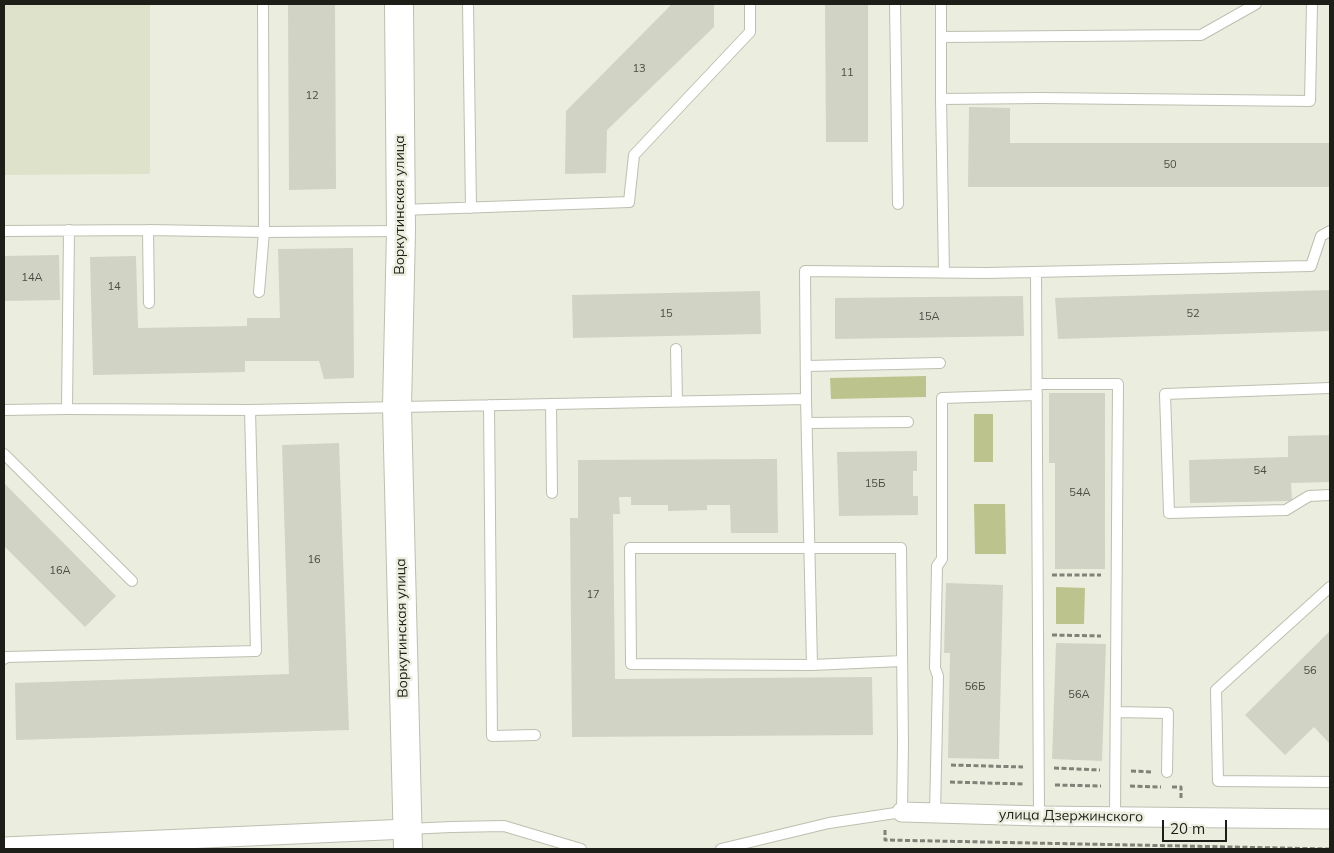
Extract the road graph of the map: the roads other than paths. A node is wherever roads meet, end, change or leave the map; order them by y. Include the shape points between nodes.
1 (263, 4) edge
2 (399, 4) edge
3 (468, 4) edge
4 (750, 4) edge
5 (895, 4) edge
6 (941, 4) edge
7 (1256, 4) edge
8 (1312, 4) edge
9 (941, 37) junction
10 (941, 99) junction
11 (898, 204) dead end
12 (471, 208) junction
13 (400, 221) junction
14 (69, 230) junction
15 (148, 230) junction
16 (4, 231) edge
17 (1330, 231) edge
18 (264, 232) junction
19 (944, 272) junction
20 (1036, 272) junction
21 (259, 292) dead end
22 (149, 303) dead end
23 (676, 349) dead end
24 (940, 363) dead end
25 (806, 366) junction
26 (1037, 384) junction
27 (1330, 388) edge
28 (1037, 396) junction
29 (806, 399) junction
30 (678, 402) junction
31 (551, 404) junction
32 (489, 405) junction
33 (397, 407) junction
34 (67, 409) junction
35 (4, 410) edge
36 (250, 410) junction
37 (908, 422) dead end
38 (807, 424) junction
39 (4, 454) edge
40 (552, 493) dead end
41 (1330, 495) edge
42 (810, 548) junction
43 (132, 581) dead end
44 (1330, 587) edge
45 (5, 657) edge
46 (902, 661) junction
47 (812, 665) junction
48 (1116, 712) junction
49 (535, 735) dead end
50 (1167, 772) dead end
51 (1330, 782) edge
52 (893, 813) junction
53 (935, 813) junction
54 (1039, 816) junction
55 (1115, 816) junction
56 (1330, 819) edge
57 (408, 839) edge
58 (166, 845) edge
59 (4, 847) edge
60 (68, 847) edge
61 (581, 849) edge
62 (721, 849) edge

1 - 18 lane
2 - 13 street, Воркутинская улица
3 - 12 lane
4 - 12 lane via 750,32 634,155 629,202
5 - 11 lane
6 - 9 lane
7 - 9 lane via 1201,35
8 - 10 lane via 1310,102
9 - 10 lane
10 - 19 lane
12 - 13 lane
13 - 18 lane
13 - 33 street, Воркутинская улица
14 - 15 lane
14 - 16 lane
14 - 34 lane
15 - 18 lane
15 - 22 lane
17 - 20 lane via 1321,236 1311,266
18 - 21 lane
19 - 20 lane
19 - 25 lane via 805,271
20 - 26 lane
23 - 30 lane
24 - 25 lane
25 - 29 lane
26 - 28 lane
26 - 48 lane via 1118,384
27 - 41 lane via 1165,394 1169,514 1286,510 1309,496
28 - 53 lane via 942,398 942,559 937,566
28 - 54 lane
29 - 30 lane
29 - 38 lane
30 - 31 lane
31 - 32 lane
31 - 40 lane
32 - 33 lane
32 - 49 lane via 492,736
33 - 36 lane
33 - 57 street, Воркутинская улица
34 - 35 lane
34 - 36 lane
36 - 45 lane via 256,651
37 - 38 lane
38 - 42 lane
39 - 43 lane
42 - 46 lane via 901,548
42 - 47 lane
42 - 47 lane via 630,548 631,664
44 - 51 lane via 1216,690 1218,781
46 - 47 lane
46 - 52 lane via 903,744
48 - 50 lane via 1168,713
48 - 55 lane
52 - 53 street, улица Дзержинского
52 - 62 lane via 829,823
53 - 54 street, улица Дзержинского
54 - 55 street, улица Дзержинского
55 - 56 street, улица Дзержинского
57 - 58 street
57 - 61 lane via 451,826 504,826
58 - 60 street
59 - 60 street

